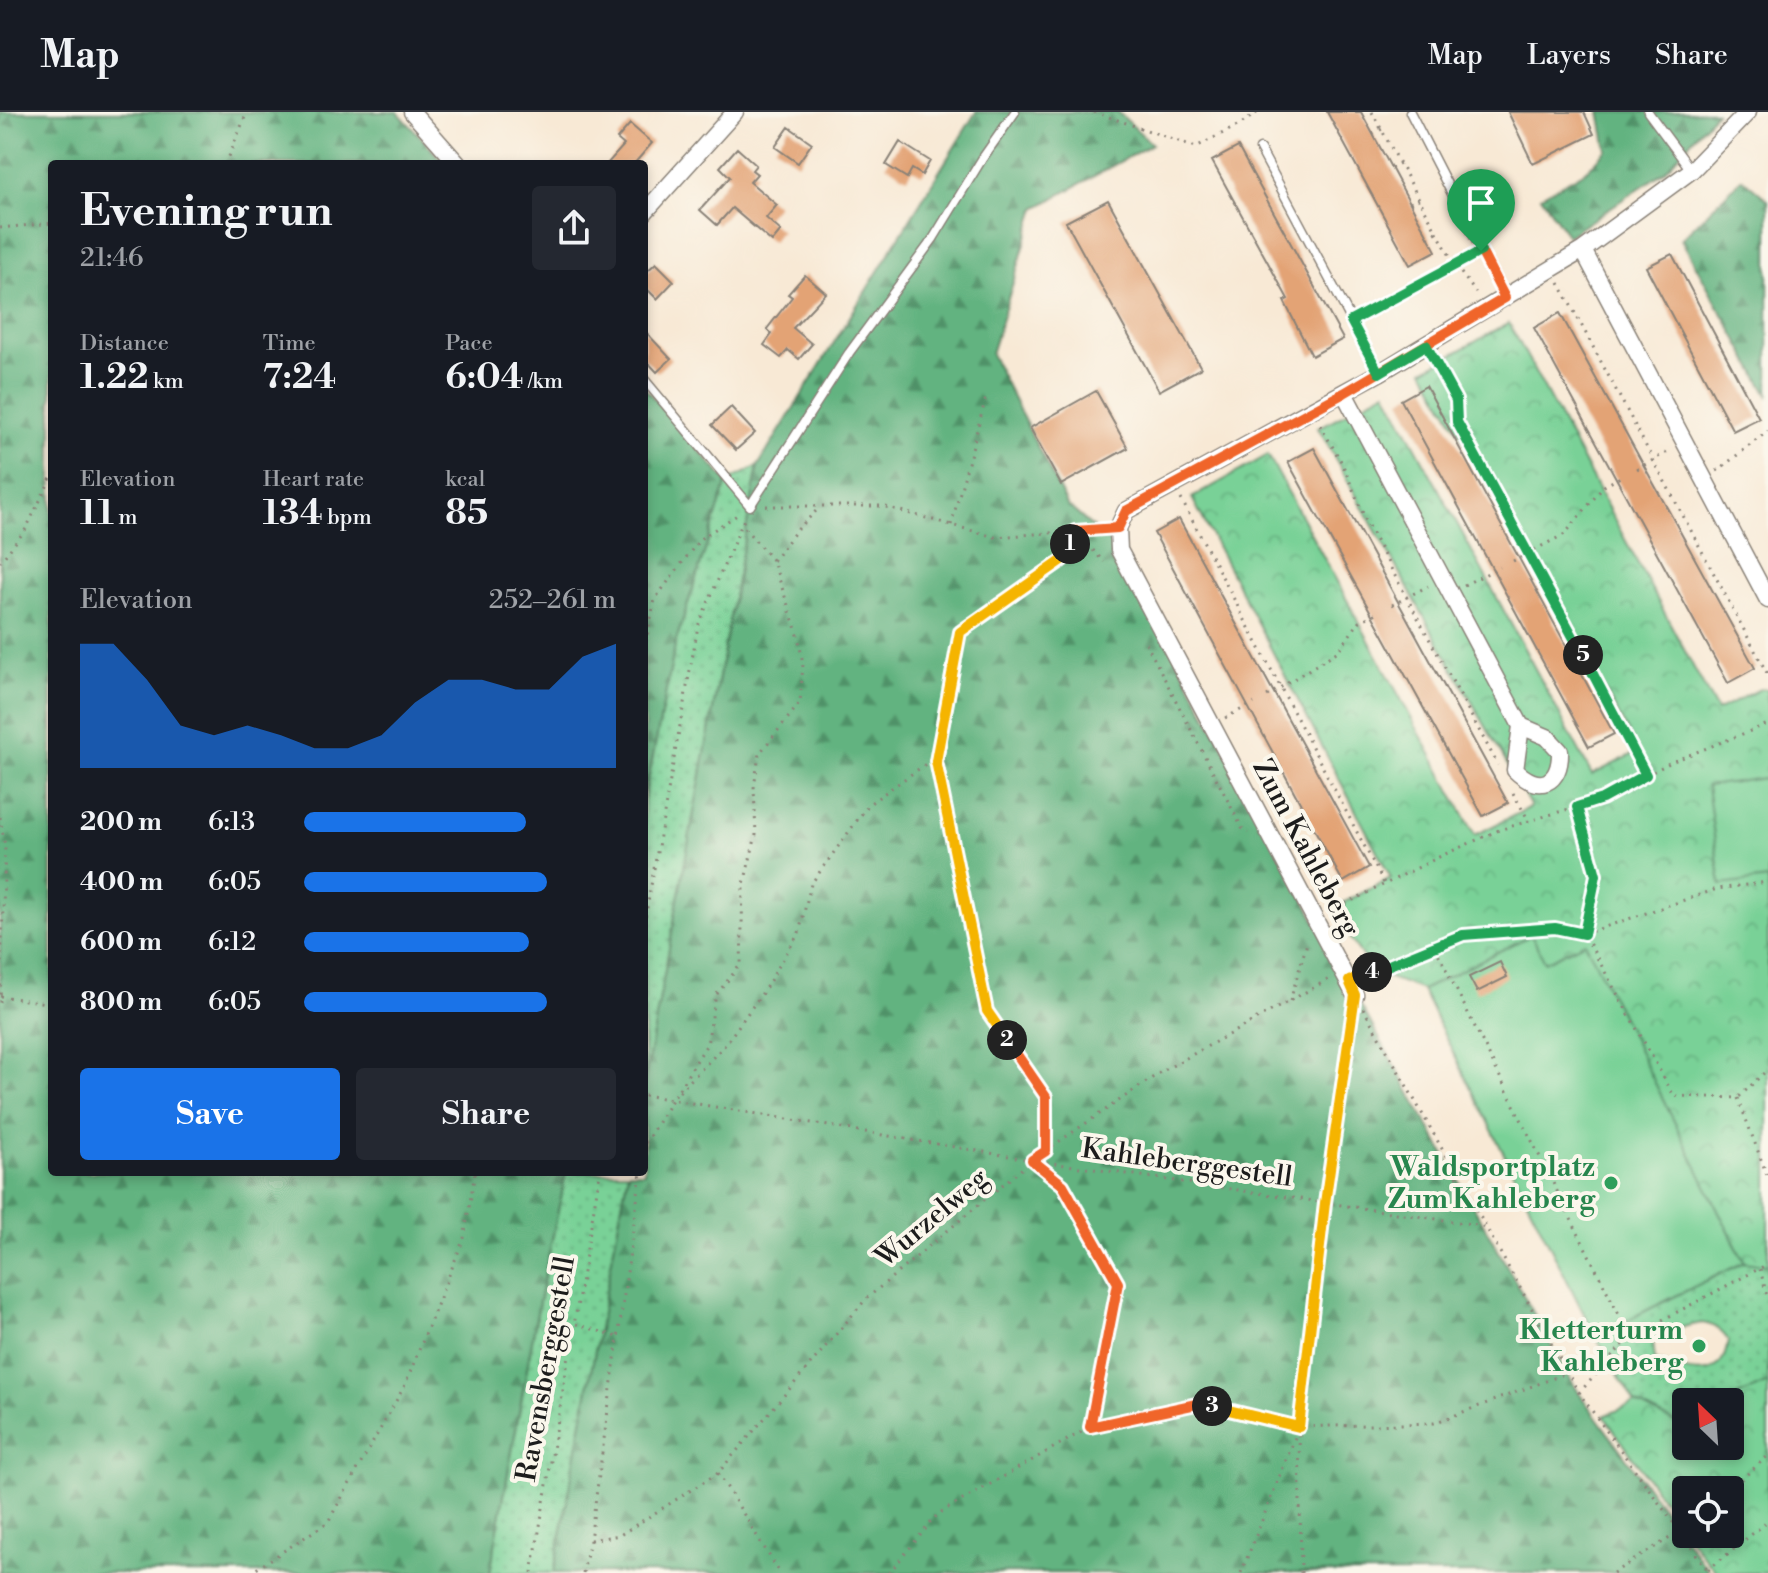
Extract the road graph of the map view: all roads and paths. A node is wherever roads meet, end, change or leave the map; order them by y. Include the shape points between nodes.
1 (247, 112) edge
2 (412, 112) edge
3 (735, 112) edge
4 (1015, 112) edge
5 (1094, 112) edge
6 (1258, 112) edge
7 (1372, 112) edge
8 (1410, 112) edge
9 (1648, 112) edge
10 (1748, 112) edge
11 (1382, 129) junction
12 (1373, 134) dead end
13 (1260, 149) dead end
14 (228, 160) edge
15 (454, 160) edge
16 (1400, 163) junction
17 (1391, 168) dead end
18 (1692, 170) junction
19 (1419, 199) junction
20 (1410, 203) dead end
21 (648, 209) edge
22 (48, 223) edge
23 (0, 228) edge
24 (1437, 232) junction
25 (1428, 237) dead end
26 (1583, 250) junction
27 (1481, 251) junction
28 (1455, 265) junction
29 (1552, 269) junction
30 (1505, 298) junction
31 (1488, 308) junction
32 (1351, 321) junction
33 (1426, 345) junction
34 (1379, 373) junction
35 (648, 384) edge
36 (1344, 393) junction
37 (987, 394) dead end
38 (1312, 410) junction
39 (1768, 431) edge
40 (1685, 443) junction
41 (1653, 460) junction
42 (1637, 469) dead end
43 (1624, 475) dead end
44 (1705, 481) junction
45 (48, 484) edge
46 (1173, 485) junction
47 (750, 506) junction
48 (821, 506) junction
49 (742, 525) junction
50 (951, 525) junction
51 (1118, 528) junction
52 (1075, 531) junction
53 (1530, 552) junction
54 (773, 561) junction
55 (1513, 561) dead end
56 (0, 562) edge
57 (1105, 563) dead end
58 (1500, 567) dead end
59 (1446, 585) junction
60 (1407, 597) junction
61 (1768, 600) edge
62 (1392, 605) dead end
63 (1379, 612) dead end
64 (648, 631) edge
65 (1141, 633) dead end
66 (1768, 675) edge
67 (1281, 689) junction
68 (1267, 696) dead end
69 (1254, 703) dead end
70 (1768, 724) edge
71 (1211, 725) junction
72 (1521, 726) dead end
73 (937, 756) junction
74 (1498, 765) dead end
75 (1646, 775) junction
76 (1514, 793) dead end
77 (1577, 807) junction
78 (0, 817) edge
79 (1529, 821) junction
80 (1252, 836) dead end
81 (1768, 882) edge
82 (1385, 885) junction
83 (648, 902) edge
84 (1314, 920) junction
85 (1584, 934) junction
86 (1435, 946) junction
87 (1349, 982) junction
88 (1, 996) edge
89 (1290, 1001) junction
90 (0, 1003) edge
91 (48, 1003) edge
92 (1768, 1069) edge
93 (648, 1096) edge
94 (1738, 1098) junction
95 (672, 1100) junction
96 (648, 1136) edge
97 (1046, 1151) junction
98 (1032, 1160) junction
99 (474, 1176) edge
100 (599, 1176) edge
101 (640, 1176) edge
102 (1768, 1178) edge
103 (1325, 1203) junction
104 (1488, 1230) junction
105 (1768, 1265) edge
106 (1760, 1268) junction
107 (1768, 1300) edge
108 (574, 1324) junction
109 (618, 1337) junction
110 (1630, 1337) junction
111 (1567, 1373) junction
112 (1579, 1393) junction
113 (1090, 1427) junction
114 (1299, 1427) junction
115 (1768, 1456) edge
116 (718, 1473) junction
117 (1744, 1477) edge
118 (1672, 1521) edge
119 (1768, 1521) edge
120 (1672, 1538) edge
121 (590, 1540) junction
122 (1692, 1548) edge
123 (1709, 1571) edge
124 (250, 1573) edge
125 (532, 1573) edge
126 (583, 1573) edge
127 (780, 1573) edge
128 (889, 1573) edge
129 (1241, 1573) edge
130 (1301, 1573) edge
131 (1613, 1573) edge

1 - 14 path
2 - 15 street
3 - 21 street
4 - 47 lane
5 - 6 path via 1196,147
7 - 11 path
8 - 27 lane
9 - 18 lane
10 - 18 street
11 - 12 path
11 - 16 path
13 - 32 lane
16 - 17 path
16 - 19 path
18 - 26 street
19 - 20 path
19 - 24 path
22 - 23 path
24 - 25 path
24 - 28 path
26 - 29 street
26 - 40 street
27 - 28 path
27 - 30 lane
28 - 31 path
28 - 32 path
29 - 30 street
29 - 41 path
30 - 31 street
31 - 33 street
32 - 34 lane
33 - 34 street
33 - 53 path via 1456,400 1457,422
34 - 36 street
35 - 47 lane
36 - 38 street
36 - 59 street
37 - 50 path
38 - 46 street
38 - 60 path
39 - 44 path
40 - 41 path
40 - 44 street
41 - 42 path
41 - 66 path
43 - 53 path via 1604,486 1565,534
44 - 61 street
45 - 56 path via 26,529
46 - 51 street via 1126,511
46 - 67 path
47 - 48 path
47 - 49 path
47 - 64 path via 700,539 655,599
48 - 50 path via 882,506
48 - 54 path
49 - 54 path
49 - 83 path via 698,626
50 - 52 path via 995,537
51 - 52 path
51 - 71 street, Zum Kahleberg via 1119,550
52 - 57 path
52 - 73 path via 1064,559 960,632
53 - 55 path
53 - 75 path
54 - 95 path via 798,635 803,664 800,703 759,754 756,835 743,888 741,964 716,995 707,1044
58 - 59 path
59 - 60 path
59 - 72 street
60 - 62 path
60 - 74 path
63 - 67 path via 1360,621 1338,651
65 - 80 path via 1242,828
67 - 68 path
67 - 82 path
69 - 71 path
70 - 75 path
71 - 84 street, Zum Kahleberg
73 - 95 path via 869,804 811,884 799,933 763,992 724,1046
73 - 97 path via 987,1011 1046,1097
75 - 77 path
76 - 79 path
77 - 79 path
77 - 85 path via 1596,875
78 - 88 path via 5,846
79 - 82 path
81 - 85 path via 1717,889
82 - 84 path
84 - 87 street, Zum Kahleberg
84 - 89 path
85 - 86 path, Wurzelweg via 1555,928 1478,933
85 - 94 path via 1674,1096
86 - 87 path, Wurzelweg
86 - 110 path
87 - 89 path, Wurzelweg
87 - 103 path
87 - 104 path
88 - 90 path
88 - 91 path
89 - 97 path, Wurzelweg via 1161,1072
92 - 94 path
93 - 95 path, Kahleberggestell
94 - 102 path
95 - 96 path
95 - 98 path, Kahleberggestell
97 - 98 path, Wurzelweg
98 - 103 path, Kahleberggestell
98 - 113 path via 1063,1185 1118,1283
98 - 116 path, Wurzelweg via 866,1299
99 - 124 path via 464,1238 405,1385 328,1522
100 - 108 path, Ravensberggestell
101 - 109 path
103 - 104 path, Kahleberggestell
103 - 114 path
104 - 111 path
105 - 106 path
106 - 107 path
106 - 110 path
108 - 109 path
108 - 125 path, Ravensberggestell
109 - 121 path
110 - 112 path
111 - 112 path
111 - 114 path via 1434,1423
112 - 118 path
113 - 114 path via 1201,1403
113 - 128 path via 938,1514
114 - 129 path
114 - 130 path
115 - 117 path
116 - 121 path, Wurzelweg via 620,1535
116 - 127 path
119 - 123 path
120 - 131 path
121 - 126 path
122 - 123 path

